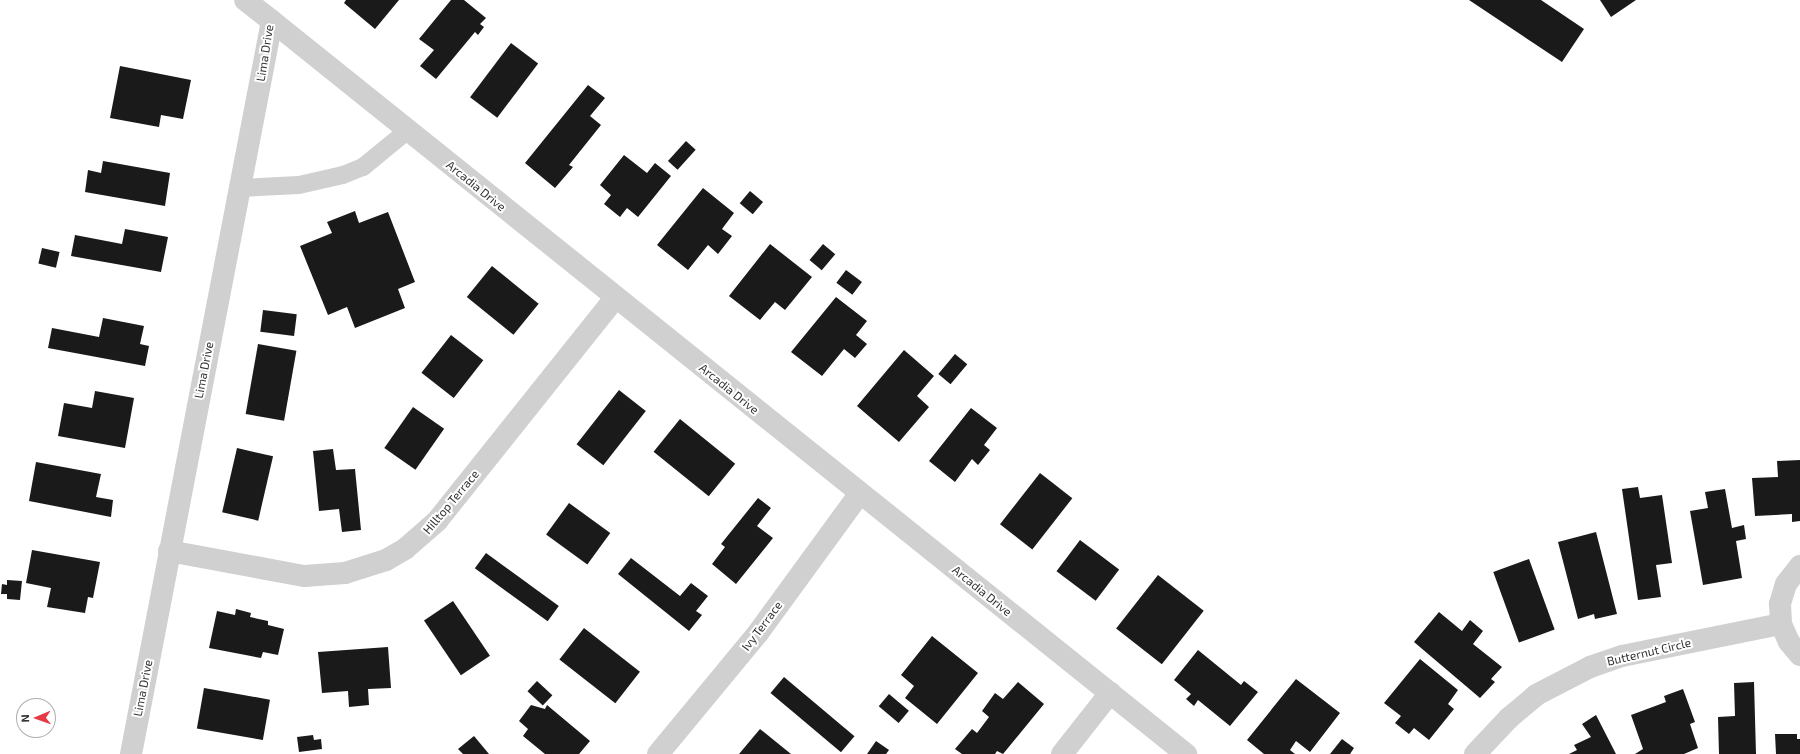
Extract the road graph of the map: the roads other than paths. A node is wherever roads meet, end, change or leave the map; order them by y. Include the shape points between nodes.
1 (245, 0) edge
2 (272, 21) junction
3 (407, 131) junction
4 (240, 188) junction
5 (615, 298) junction
6 (860, 493) junction
7 (169, 550) junction
8 (1800, 566) edge
9 (1781, 624) junction
10 (1800, 655) edge
11 (1110, 693) junction
12 (131, 754) edge
13 (658, 754) edge
14 (1062, 754) edge
15 (1186, 754) edge
16 (1475, 754) edge

1 - 2 street, Lima Drive
2 - 3 street, Arcadia Drive
2 - 4 street, Lima Drive
3 - 4 lane via 364,167 343,175 299,185
3 - 5 street, Arcadia Drive
4 - 7 street, Lima Drive
5 - 6 street, Arcadia Drive
5 - 7 street, Hilltop Terrace via 437,521 405,549 386,560 352,571 304,576
6 - 11 street, Arcadia Drive
6 - 13 street, Ivy Terrace via 758,633
7 - 12 street, Lima Drive
8 - 9 street via 1786,584 1780,604
9 - 10 street via 1789,642
9 - 16 street, Butternut Circle via 1622,656 1590,667 1536,695 1509,718
11 - 14 street
11 - 15 street, Arcadia Drive

